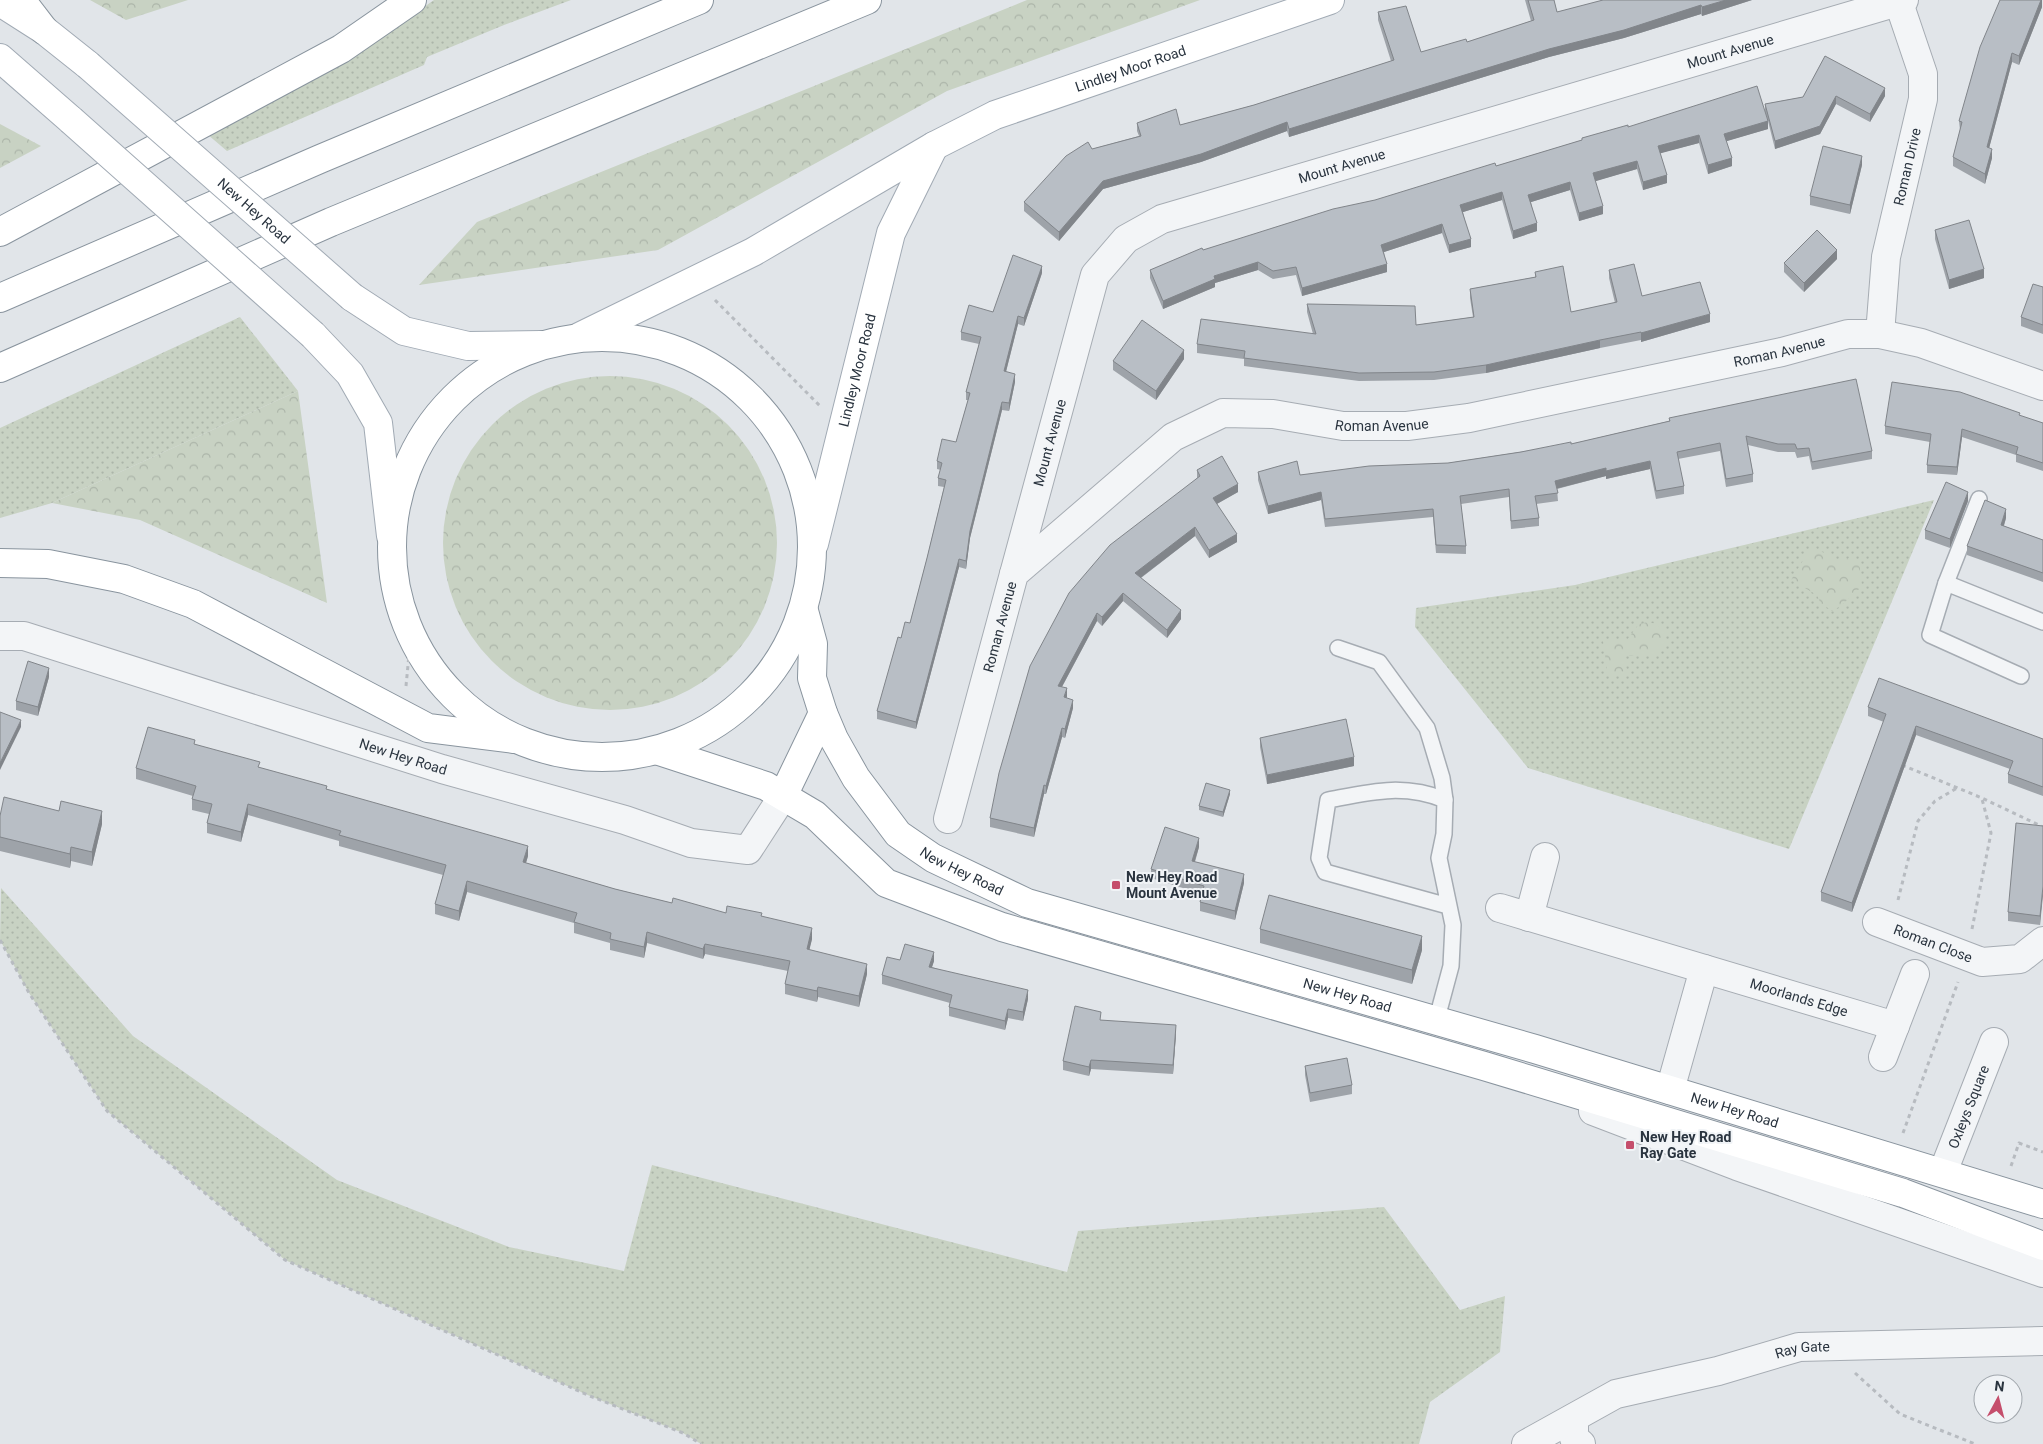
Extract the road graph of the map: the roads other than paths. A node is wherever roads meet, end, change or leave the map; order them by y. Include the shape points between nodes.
1 (21, 0) edge
2 (412, 0) edge
3 (699, 0) edge
4 (867, 0) edge
5 (1330, 0) edge
6 (0, 2) edge
7 (1902, 2) edge
8 (44, 30) junction
9 (0, 58) edge
10 (934, 146) junction
11 (0, 232) edge
12 (0, 298) edge
13 (1880, 334) junction
14 (579, 338) junction
15 (541, 345) junction
16 (0, 368) edge
17 (2043, 386) edge
18 (1979, 499) dead end
19 (391, 536) junction
20 (814, 544) junction
21 (0, 563) edge
22 (1014, 574) junction
23 (1946, 583) junction
24 (804, 611) junction
25 (2043, 622) edge
26 (0, 636) edge
27 (1338, 648) dead end
28 (2021, 676) dead end
29 (823, 713) junction
30 (514, 739) junction
31 (659, 750) junction
32 (783, 796) junction
33 (1445, 800) junction
34 (948, 819) dead end
35 (1545, 857) dead end
36 (1448, 906) junction
37 (1500, 908) dead end
38 (1528, 917) junction
39 (1884, 924) road end
40 (2043, 941) edge
41 (1704, 969) junction
42 (1915, 974) dead end
43 (1436, 1022) junction
44 (1895, 1026) junction
45 (1994, 1042) dead end
46 (1883, 1057) dead end
47 (1484, 1066) junction
48 (1670, 1090) junction
49 (1943, 1172) junction
50 (2043, 1204) edge
51 (2043, 1246) edge
52 (2043, 1273) edge
53 (2043, 1341) edge
54 (1574, 1418) junction
55 (1526, 1444) edge
56 (1582, 1444) edge

1 - 8 main road
2 - 11 main road via 342,49
3 - 12 main road
4 - 16 main road via 349,215
5 - 10 main road, Lindley Moor Road via 1049,96 996,116
6 - 8 main road, New Hey Road
7 - 13 street, Roman Drive via 1923,74 1924,99 1886,257
7 - 22 street, Mount Avenue via 1162,219 1126,239 1096,276
8 - 15 main road, New Hey Road, bridge via 352,297 404,331 468,346
9 - 19 main road, bridge via 313,335 350,374 378,424
10 - 14 main road, Lindley Moor Road via 753,252
10 - 20 main road, Lindley Moor Road via 891,233
13 - 17 street, Roman Avenue via 1922,343
13 - 22 street, Roman Avenue via 1848,334 1782,352 1469,418 1407,426 1343,426 1273,414 1223,413 1173,436
14 - 15 main road
14 - 20 main road via 645,340 709,365 756,401 788,445 806,492
15 - 19 main road via 490,368 442,409 411,457
18 - 23 lane
19 - 30 main road via 396,594 416,647 448,691
20 - 24 main road
21 - 30 main road via 48,564 124,579 193,604 428,728
22 - 34 street, Roman Avenue
23 - 25 lane
23 - 28 lane via 1930,635
24 - 29 main road, New Hey Road via 813,644 812,678
24 - 31 main road via 785,654 762,686 735,712
26 - 32 street, New Hey Road via 24,636 442,769 625,820 691,843 748,850
27 - 33 lane via 1379,662 1427,728
29 - 32 main road
29 - 43 main road, New Hey Road via 856,778 898,834 933,858 1027,903
30 - 31 main road via 560,754 606,758
31 - 32 main road via 766,786
32 - 47 main road via 815,815 886,883 1002,927
33 - 36 lane via 1444,834 1439,858
33 - 36 lane via 1425,792 1386,789 1328,800 1319,858 1325,872
35 - 38 street
36 - 43 lane via 1453,924 1450,966
37 - 38 street, Moorlands Edge
38 - 41 street, Moorlands Edge
39 - 40 street, Roman Close via 1982,962 2020,959
41 - 44 street, Moorlands Edge
41 - 48 street
42 - 44 street
43 - 48 main road, New Hey Road
44 - 46 street
45 - 49 street, Oxleys Square
47 - 51 main road via 1904,1193
47 - 52 street via 1738,1166
48 - 49 main road, New Hey Road
49 - 50 main road, New Hey Road
53 - 54 street, Ray Gate via 1799,1347 1718,1371 1616,1394
54 - 55 street, Ray Gate
54 - 56 street via 1574,1438

